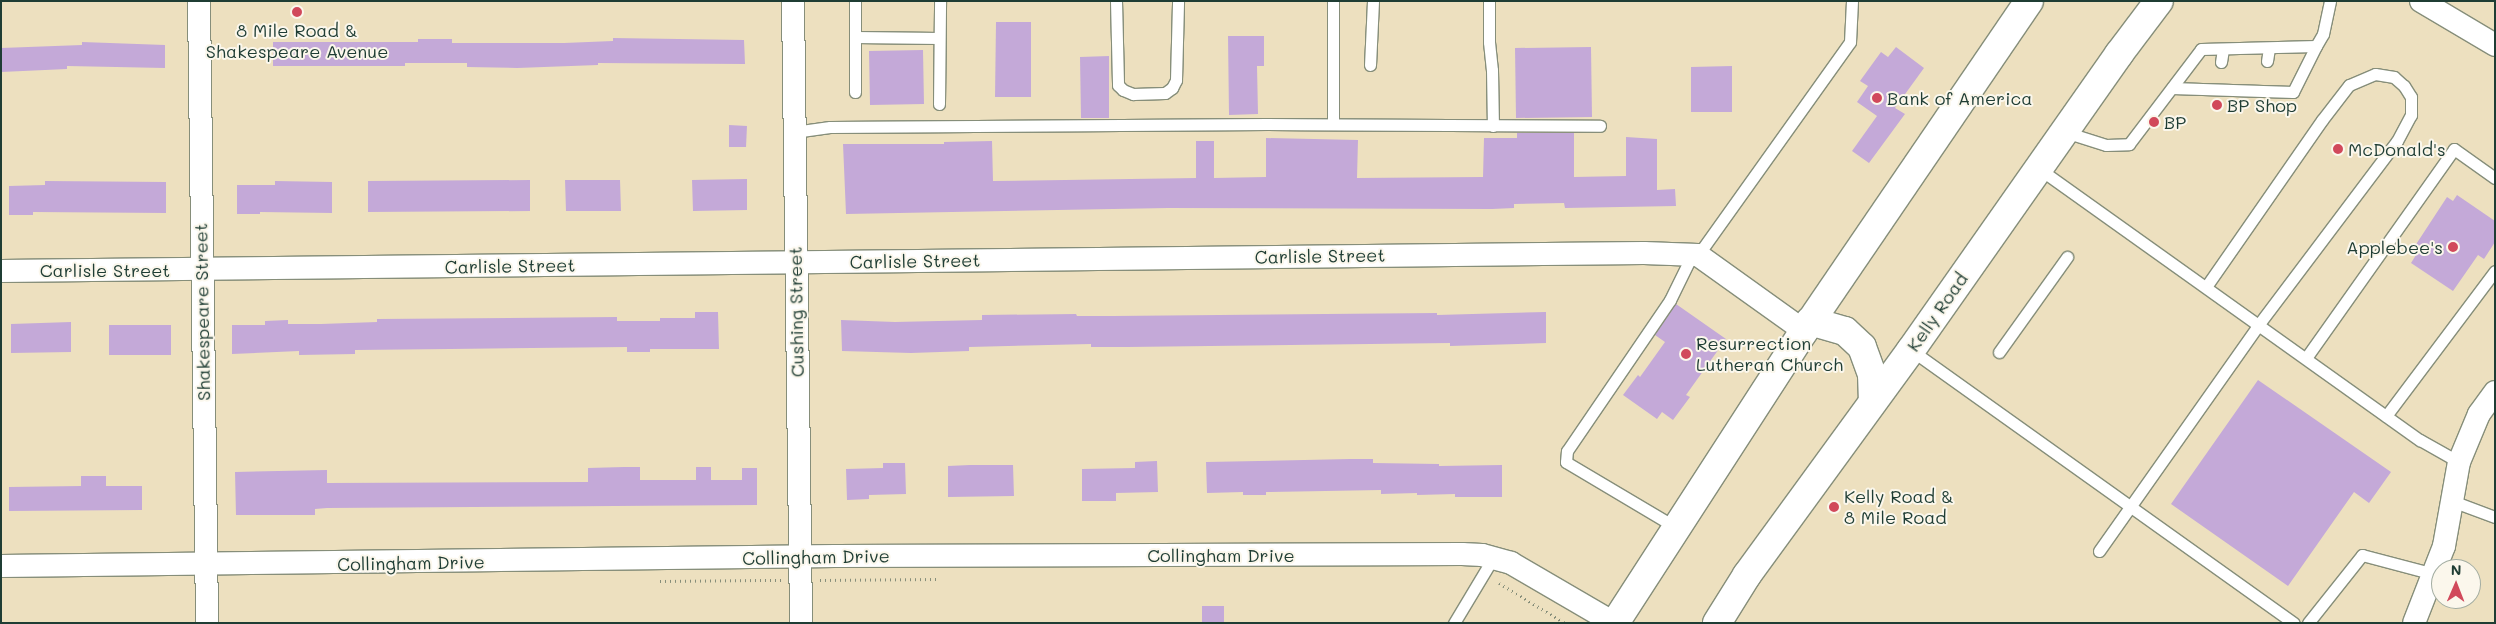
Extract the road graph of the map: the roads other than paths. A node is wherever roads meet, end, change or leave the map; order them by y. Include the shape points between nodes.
1 (199, 1) edge
2 (793, 1) edge
3 (856, 1) edge
4 (940, 1) edge
5 (1116, 1) edge
6 (1178, 1) edge
7 (1334, 1) edge
8 (1372, 1) edge
9 (1489, 1) edge
10 (1852, 1) edge
11 (2029, 1) edge
12 (2160, 1) edge
13 (2330, 1) edge
14 (2421, 1) edge
15 (855, 37) junction
16 (940, 38) junction
17 (2495, 45) edge
18 (2316, 46) junction
19 (2245, 48) junction
20 (2269, 48) junction
21 (2223, 49) junction
22 (2244, 60) dead end
23 (2267, 61) dead end
24 (2221, 62) dead end
25 (1370, 65) dead end
26 (2172, 88) junction
27 (855, 92) dead end
28 (939, 104) dead end
29 (1333, 124) junction
30 (1493, 126) junction
31 (1600, 126) dead end
32 (794, 132) junction
33 (2064, 132) junction
34 (2038, 168) junction
35 (2495, 178) edge
36 (1695, 255) junction
37 (2067, 257) dead end
38 (796, 261) junction
39 (201, 270) junction
40 (1, 271) edge
41 (2495, 271) edge
42 (2206, 287) junction
43 (2259, 324) junction
44 (1807, 326) junction
45 (1911, 350) junction
46 (1999, 352) dead end
47 (2306, 358) junction
48 (2495, 392) edge
49 (1873, 401) junction
50 (2386, 416) junction
51 (2459, 462) junction
52 (2452, 501) junction
53 (2130, 506) junction
54 (2495, 518) edge
55 (1677, 528) junction
56 (2099, 551) dead end
57 (800, 557) junction
58 (1493, 558) junction
59 (2439, 559) edge
60 (1, 566) edge
61 (206, 566) junction
62 (2431, 573) edge
63 (2431, 581) edge
64 (207, 623) edge
65 (801, 623) edge
66 (1454, 623) edge
67 (1614, 623) edge
68 (1717, 623) edge
69 (2294, 623) edge
70 (2308, 623) edge
71 (2414, 623) edge

1 - 39 street, Shakespeare Street
2 - 32 street, Cushing Street
3 - 15 lane
4 - 16 lane
5 - 6 lane via 1118,85 1133,94 1165,93 1176,80
7 - 29 lane
8 - 25 lane
9 - 30 lane
10 - 36 lane via 1850,42
11 - 44 street
12 - 33 street, Kelly Road
13 - 18 lane via 2323,34
14 - 17 street
15 - 16 lane
15 - 27 lane
16 - 28 lane
18 - 20 lane
18 - 26 lane via 2293,92 2218,86
19 - 20 lane
19 - 21 lane
19 - 22 lane
20 - 23 lane
21 - 24 lane
21 - 26 lane via 2201,49
26 - 33 lane via 2129,144 2106,145
29 - 30 lane
29 - 32 lane via 830,127
30 - 31 lane
32 - 38 street, Cushing Street
33 - 34 street, Kelly Road
34 - 42 lane
34 - 45 street, Kelly Road
35 - 47 lane via 2454,150
36 - 38 street, Carlisle Street
36 - 44 street
36 - 55 lane via 1670,300 1567,451 1566,462
37 - 46 lane
38 - 39 street, Carlisle Street
38 - 57 street, Cushing Street
39 - 40 street, Carlisle Street
39 - 61 street, Shakespeare Street
41 - 50 lane
42 - 43 lane
42 - 43 lane via 2349,85 2374,74 2394,77 2411,97 2411,115 2397,141
43 - 47 lane
43 - 53 lane
44 - 49 street via 1845,331 1858,342 1872,374
44 - 55 street
45 - 49 street, Kelly Road
45 - 53 lane
47 - 50 lane
48 - 51 street via 2479,414
49 - 68 street, Kelly Road via 1747,575
50 - 51 lane via 2428,446
51 - 52 street
52 - 54 lane
52 - 59 street
53 - 56 lane
53 - 69 lane
55 - 67 street
57 - 58 street, Collingham Drive via 1462,554
57 - 61 street, Collingham Drive
57 - 65 street, Cushing Street
58 - 66 lane
58 - 67 street, Collingham Drive via 1511,563
60 - 61 street, Collingham Drive
61 - 64 street, Shakespeare Street
62 - 70 lane via 2362,555
63 - 71 street

